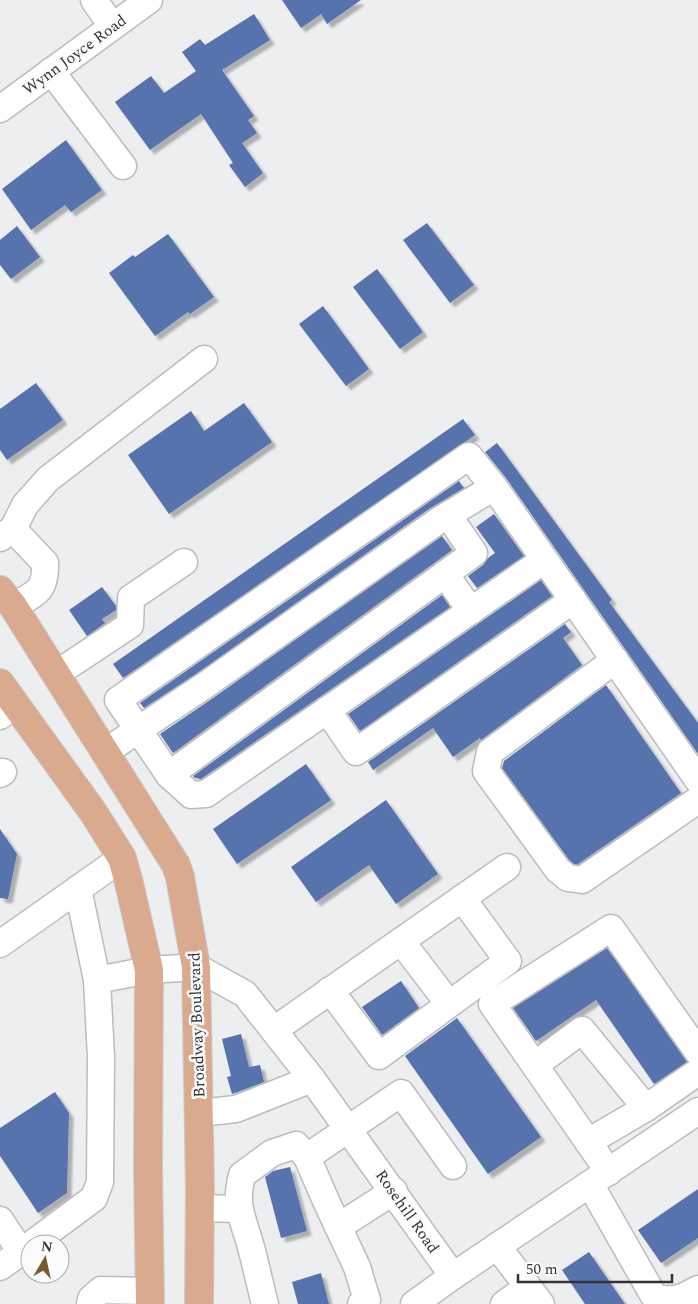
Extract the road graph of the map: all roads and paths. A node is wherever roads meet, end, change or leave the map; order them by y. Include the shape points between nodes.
1 (94, 0) edge
2 (149, 0) edge
3 (112, 26) junction
4 (51, 71) junction
5 (0, 109) edge
6 (123, 166) dead end
7 (204, 359) dead end
8 (494, 487) junction
9 (448, 514) junction
10 (6, 534) edge
11 (544, 560) junction
12 (184, 562) dead end
13 (445, 574) junction
14 (6, 598) edge
15 (573, 600) junction
16 (471, 610) junction
17 (615, 660) junction
18 (56, 674) junction
19 (5, 701) edge
20 (327, 710) junction
21 (139, 729) junction
22 (105, 752) junction
23 (168, 774) junction
24 (698, 780) edge
25 (698, 800) edge
26 (122, 858) junction
27 (507, 867) dead end
28 (78, 890) junction
29 (462, 898) junction
30 (401, 941) junction
31 (0, 944) edge
32 (196, 967) junction
33 (149, 970) junction
34 (97, 980) junction
35 (330, 990) junction
36 (449, 1004) junction
37 (274, 1030) junction
38 (698, 1052) edge
39 (535, 1065) junction
40 (698, 1072) edge
41 (312, 1079) junction
42 (646, 1108) junction
43 (698, 1111) edge
44 (199, 1113) junction
45 (349, 1129) junction
46 (588, 1142) junction
47 (307, 1157) junction
48 (452, 1166) dead end
49 (599, 1178) junction
50 (394, 1190) junction
51 (200, 1208) junction
52 (239, 1209) junction
53 (0, 1220) edge
54 (338, 1227) junction
55 (46, 1234) edge
56 (20, 1239) edge
57 (497, 1246) junction
58 (20, 1253) edge
59 (0, 1267) edge
60 (453, 1276) junction
61 (530, 1289) edge
62 (698, 1289) edge
63 (150, 1297) edge
64 (90, 1304) edge
65 (199, 1304) edge
66 (265, 1304) edge
67 (361, 1304) edge
68 (414, 1304) edge
69 (504, 1304) edge

1 - 3 street
2 - 3 street, Wynn Joyce Road
3 - 4 street, Wynn Joyce Road
4 - 5 street, Wynn Joyce Road
4 - 6 street
7 - 10 street via 48,479
8 - 9 street
8 - 11 street
8 - 21 street via 469,456 118,700
9 - 13 street via 474,553
9 - 21 street
10 - 14 street via 44,563 45,578 38,591
11 - 15 street
11 - 16 street
12 - 18 street via 130,598 130,625
13 - 16 street
13 - 23 street
14 - 18 main road, Broadway Boulevard
15 - 17 street
15 - 20 street via 356,752
16 - 20 street
17 - 24 street
17 - 25 street via 490,752 486,771 558,870 568,878 582,880
18 - 22 main road, Broadway Boulevard
19 - 26 main road via 93,812
20 - 23 street via 206,794 191,795
21 - 22 street
21 - 23 street
22 - 32 main road, Broadway Boulevard via 176,865
26 - 28 street
26 - 33 main road
27 - 29 street
28 - 31 street
28 - 34 street
29 - 30 street
29 - 36 street via 508,961
30 - 35 street
30 - 36 street
32 - 33 street
32 - 37 street, Rosehill Road via 246,994
32 - 44 main road, Broadway Boulevard
33 - 34 street
33 - 63 main road
34 - 55 street via 101,1057 100,1182 94,1198
35 - 36 street via 379,1056
35 - 37 street
37 - 41 street, Rosehill Road
38 - 39 street via 611,928 492,1004
39 - 42 street via 582,1030
39 - 46 street
40 - 42 street
41 - 44 street via 236,1109
41 - 45 street, Rosehill Road
42 - 46 street
43 - 49 street
44 - 51 main road, Broadway Boulevard
45 - 47 street
45 - 48 street via 401,1094
45 - 50 street, Rosehill Road
46 - 49 street
47 - 52 street via 296,1145 272,1153 242,1175 238,1190
47 - 54 street
49 - 57 street
49 - 62 street via 656,1298 672,1301
50 - 54 street
50 - 60 street, Rosehill Road
51 - 52 street
51 - 65 main road, Broadway Boulevard
52 - 66 street
53 - 56 street
54 - 67 street via 357,1267 367,1300
57 - 60 street
57 - 61 street
58 - 59 street
60 - 68 street
61 - 69 street
63 - 64 street via 101,1290

